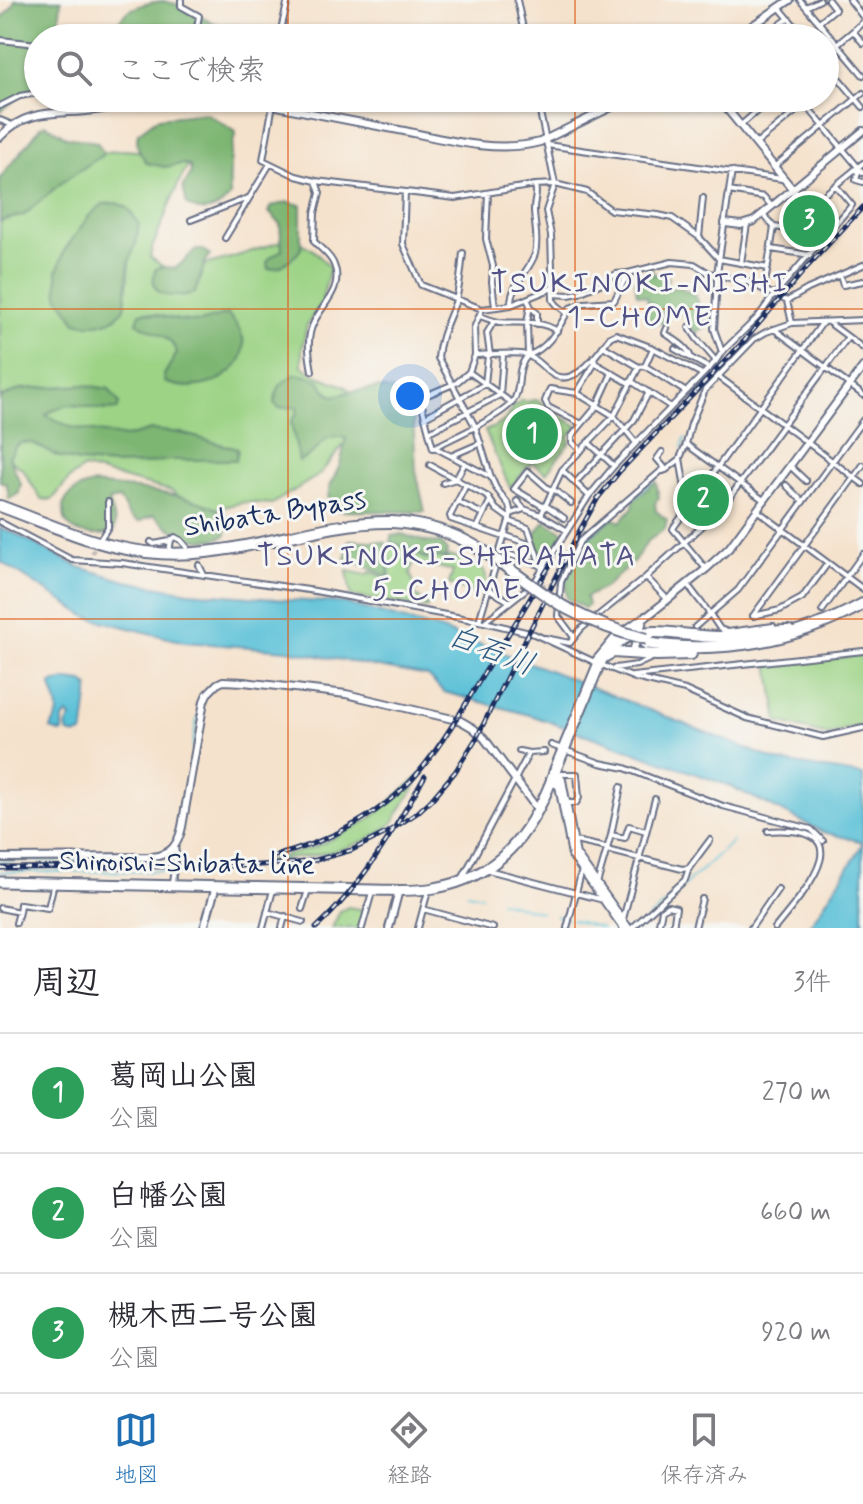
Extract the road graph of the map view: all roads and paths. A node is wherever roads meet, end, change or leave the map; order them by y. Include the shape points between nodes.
1 (181, 0) edge
2 (288, 0) edge
3 (517, 0) edge
4 (790, 0) edge
5 (800, 0) edge
6 (820, 0) edge
7 (828, 0) edge
8 (850, 0) edge
9 (779, 7) junction
10 (806, 7) junction
11 (788, 19) junction
12 (863, 19) edge
13 (819, 22) joint
14 (198, 24) edge
15 (282, 24) edge
16 (522, 24) edge
17 (754, 24) edge
18 (780, 24) edge
19 (792, 24) edge
20 (853, 31) junction
21 (0, 40) edge
22 (839, 42) edge
23 (24, 43) edge
24 (863, 43) edge
25 (839, 45) edge
26 (863, 75) edge
27 (839, 78) edge
28 (863, 93) edge
29 (24, 95) edge
30 (856, 98) junction
31 (0, 106) edge
32 (863, 107) edge
33 (69, 112) edge
34 (272, 112) edge
35 (303, 112) edge
36 (540, 112) edge
37 (603, 112) edge
38 (729, 112) edge
39 (756, 112) edge
40 (795, 112) edge
41 (812, 112) edge
42 (0, 120) edge
43 (12, 125) junction
44 (740, 125) junction
45 (823, 126) junction
46 (863, 131) edge
47 (0, 137) edge
48 (546, 142) junction
49 (756, 144) junction
50 (842, 148) junction
51 (270, 164) junction
52 (859, 166) edge
53 (774, 167) junction
54 (732, 171) junction
55 (863, 173) edge
56 (784, 179) junction
57 (316, 181) junction
58 (863, 182) edge
59 (555, 184) junction
60 (535, 185) junction
61 (836, 186) junction
62 (793, 190) junction
63 (729, 191) junction
64 (405, 192) junction
65 (488, 193) junction
66 (250, 197) junction
67 (703, 198) dead end
68 (772, 207) junction
69 (808, 208) junction
70 (763, 214) junction
71 (191, 220) dead end
72 (725, 223) junction
73 (747, 224) junction
74 (774, 227) junction
75 (783, 228) junction
76 (826, 234) junction
77 (699, 237) junction
78 (225, 238) dead end
79 (771, 249) junction
80 (463, 253) dead end
81 (810, 255) junction
82 (719, 259) junction
83 (741, 263) junction
84 (863, 265) edge
85 (768, 268) junction
86 (628, 273) junction
87 (717, 274) junction
88 (840, 276) junction
89 (863, 281) edge
90 (764, 290) junction
91 (553, 291) junction
92 (774, 295) junction
93 (527, 298) junction
94 (456, 300) junction
95 (787, 301) junction
96 (511, 305) junction
97 (530, 305) junction
98 (495, 307) junction
99 (482, 309) junction
100 (567, 313) junction
101 (480, 316) junction
102 (863, 320) edge
103 (494, 321) junction
104 (528, 322) junction
105 (826, 322) junction
106 (792, 323) junction
107 (537, 324) junction
108 (689, 327) dead end
109 (667, 328) dead end
110 (774, 329) junction
111 (557, 331) junction
112 (848, 337) junction
113 (603, 346) junction
114 (653, 348) junction
115 (863, 348) edge
116 (675, 349) dead end
117 (801, 351) junction
118 (722, 352) junction
119 (475, 355) junction
120 (489, 355) junction
121 (503, 355) junction
122 (528, 355) junction
123 (691, 358) junction
124 (594, 360) junction
125 (716, 361) junction
126 (642, 366) junction
127 (863, 367) edge
128 (709, 368) junction
129 (825, 368) junction
130 (312, 371) dead end
131 (469, 372) junction
132 (612, 373) junction
133 (702, 374) junction
134 (719, 377) junction
135 (630, 382) junction
136 (485, 384) junction
137 (452, 385) junction
138 (850, 385) junction
139 (649, 392) junction
140 (686, 392) junction
141 (577, 393) junction
142 (500, 395) junction
143 (863, 395) edge
144 (460, 397) junction
145 (513, 403) junction
146 (597, 406) junction
147 (671, 407) junction
148 (760, 408) junction
149 (467, 412) junction
150 (614, 416) junction
151 (425, 417) junction
152 (863, 420) edge
153 (582, 424) junction
154 (783, 424) junction
155 (475, 426) junction
156 (626, 429) junction
157 (429, 432) junction
158 (588, 442) junction
159 (807, 442) junction
160 (481, 443) junction
161 (636, 443) junction
162 (685, 443) junction
163 (434, 447) junction
164 (581, 451) junction
165 (662, 452) dead end
166 (601, 455) junction
167 (451, 456) junction
168 (680, 458) junction
169 (833, 461) junction
170 (465, 463) junction
171 (430, 465) dead end
172 (863, 465) edge
173 (614, 466) junction
174 (717, 466) junction
175 (790, 466) junction
176 (562, 470) junction
177 (663, 471) junction
178 (491, 477) junction
179 (854, 477) junction
180 (456, 479) junction
181 (806, 481) dead end
182 (443, 483) dead end
183 (575, 483) junction
184 (740, 484) junction
185 (863, 484) edge
186 (466, 485) junction
187 (786, 485) dead end
188 (552, 490) junction
189 (589, 496) junction
190 (490, 500) junction
191 (517, 501) dead end
192 (765, 501) junction
193 (108, 502) dead end
194 (458, 502) junction
195 (803, 502) junction
196 (571, 503) dead end
197 (545, 506) junction
198 (688, 507) junction
199 (0, 508) edge
200 (524, 509) junction
201 (758, 511) junction
202 (483, 514) junction
203 (541, 515) junction
204 (510, 518) junction
205 (564, 518) dead end
206 (0, 522) edge
207 (392, 524) junction
208 (108, 527) junction
209 (477, 528) junction
210 (566, 530) junction
211 (782, 530) junction
212 (504, 536) junction
213 (170, 541) junction
214 (103, 542) junction
215 (151, 542) dead end
216 (683, 542) junction
217 (534, 546) junction
218 (805, 546) junction
219 (187, 547) dead end
220 (499, 551) junction
221 (92, 553) tunnel mouth
222 (169, 554) junction
223 (863, 554) edge
224 (92, 561) junction
225 (828, 563) junction
226 (199, 565) dead end
227 (543, 566) junction
228 (706, 569) junction
229 (204, 575) junction
230 (646, 577) junction
231 (846, 577) junction
232 (687, 584) junction
233 (862, 588) edge
234 (489, 589) junction
235 (668, 600) junction
236 (510, 602) junction
237 (863, 602) edge
238 (822, 611) dead end
239 (710, 614) junction
240 (646, 617) junction
241 (482, 621) junction
242 (773, 626) dead end
243 (695, 627) dead end
244 (573, 636) junction
245 (646, 636) junction
246 (544, 638) junction
247 (617, 641) junction
248 (767, 641) junction
249 (863, 651) edge
250 (632, 654) junction
251 (657, 655) junction
252 (597, 664) junction
253 (613, 668) junction
254 (631, 676) junction
255 (863, 728) edge
256 (551, 745) dead end
257 (564, 748) junction
258 (519, 751) dead end
259 (544, 752) dead end
260 (529, 753) junction
261 (558, 779) junction
262 (515, 780) junction
263 (621, 787) dead end
264 (655, 799) dead end
265 (565, 802) junction
266 (539, 811) junction
267 (646, 831) junction
268 (768, 831) dead end
269 (611, 835) junction
270 (710, 840) dead end
271 (823, 841) junction
272 (570, 842) junction
273 (175, 846) junction
274 (607, 849) junction
275 (0, 858) edge
276 (639, 858) junction
277 (583, 868) junction
278 (689, 868) junction
279 (486, 869) junction
280 (0, 882) edge
281 (460, 882) junction
282 (54, 883) junction
283 (172, 885) junction
284 (216, 886) junction
285 (273, 887) junction
286 (597, 887) junction
287 (308, 888) junction
288 (428, 889) junction
289 (778, 889) dead end
290 (373, 890) junction
291 (399, 890) junction
292 (576, 893) junction
293 (702, 899) dead end
294 (607, 900) junction
295 (0, 908) edge
296 (302, 909) dead end
297 (423, 909) junction
298 (19, 912) junction
299 (267, 912) junction
300 (285, 916) junction
301 (303, 922) dead end
302 (16, 923) dead end
303 (624, 924) edge
304 (204, 928) edge
305 (263, 928) edge
306 (282, 928) edge
307 (362, 928) edge
308 (389, 928) edge
309 (418, 928) edge
310 (493, 928) edge
311 (567, 928) edge
312 (632, 928) edge
313 (658, 928) edge
314 (673, 928) edge
315 (695, 928) edge
316 (751, 928) edge
317 (775, 928) edge

1 - 14 street via 181,6 199,16
2 - 15 street
3 - 16 street
4 - 9 street
5 - 10 street
6 - 10 street
7 - 13 street via 835,9
8 - 12 street
9 - 11 street
9 - 17 street
10 - 13 street
11 - 18 street
11 - 19 street
12 - 20 street
20 - 22 street
20 - 24 street
21 - 23 street
25 - 26 street
27 - 30 street
28 - 30 street
29 - 31 street
30 - 32 street
30 - 45 street
33 - 43 street via 40,114
34 - 51 street via 263,160
35 - 48 street via 483,145
36 - 48 street
37 - 48 street
38 - 44 street
39 - 44 street
40 - 49 street
41 - 45 street
42 - 43 street
43 - 47 street
44 - 49 street
45 - 50 street
45 - 53 street
46 - 50 street
48 - 54 street
48 - 59 street
49 - 53 street
50 - 52 street
50 - 62 street
51 - 57 street
51 - 66 street
52 - 55 street
52 - 58 street via 856,180
52 - 61 street
53 - 56 street
54 - 56 street
54 - 63 street
56 - 62 street
57 - 64 street
57 - 130 street via 320,193 314,241 332,260 336,276 330,299 312,324
59 - 60 street
59 - 77 street via 587,192 611,210 670,217
59 - 91 street via 546,211
60 - 65 street
60 - 96 street via 537,244
61 - 69 street
61 - 76 street via 852,205
62 - 68 street
62 - 69 street
63 - 68 street via 764,197
63 - 72 street
64 - 65 street via 454,198
64 - 94 street via 403,244 419,282
65 - 98 street via 486,239
66 - 71 street
66 - 78 street
67 - 77 street
68 - 70 street
69 - 75 street
70 - 73 street
70 - 74 street
72 - 73 street
72 - 82 street
73 - 83 street
74 - 75 street
74 - 79 street
75 - 76 street
76 - 81 street
77 - 82 street
79 - 81 street
79 - 85 street
80 - 94 street
81 - 92 street
82 - 83 street
82 - 87 street
83 - 85 street
84 - 88 street
85 - 90 street
86 - 87 street via 672,262
86 - 91 street via 579,293
86 - 100 street via 614,301 577,305
87 - 90 street
87 - 118 street via 714,329
88 - 89 street via 843,285
88 - 95 street
90 - 92 street
91 - 93 street
91 - 100 street via 553,300
92 - 95 street
92 - 118 street
93 - 96 street
93 - 97 street
94 - 99 street
94 - 137 street via 438,349
95 - 106 street
96 - 98 street
97 - 104 street
97 - 107 street
98 - 99 street
99 - 101 street
100 - 111 street
101 - 103 street
101 - 119 street via 473,333
102 - 105 street
103 - 104 street
103 - 120 street via 487,333
104 - 107 street
104 - 122 street
105 - 106 street
105 - 112 street
105 - 117 street
106 - 110 street
107 - 111 street
108 - 125 street
109 - 123 street via 665,333
110 - 117 street
110 - 134 street via 754,339
111 - 122 street
112 - 115 street
112 - 129 street
113 - 114 street via 616,334
113 - 124 street
113 - 126 street
114 - 126 street
114 - 133 street
116 - 123 street
117 - 129 street
117 - 148 street
118 - 125 street
119 - 120 street
119 - 131 street
120 - 121 street
120 - 136 street
121 - 122 street
121 - 142 street
122 - 124 street via 562,377
122 - 145 street via 520,366
123 - 128 street
124 - 132 street
124 - 141 street
125 - 128 street
126 - 135 street
126 - 140 street
127 - 138 street
128 - 133 street
129 - 138 street
129 - 154 street
131 - 136 street
131 - 137 street
132 - 135 street
132 - 146 street
133 - 140 street
134 - 148 street
134 - 162 street via 702,395
135 - 139 street
135 - 150 street
136 - 142 street
136 - 144 street
137 - 144 street
137 - 151 street via 420,398
138 - 143 street
138 - 159 street
139 - 147 street
139 - 156 street
140 - 147 street
141 - 146 street
141 - 153 street via 550,389 545,401
142 - 145 street
142 - 149 street
144 - 149 street
144 - 151 street
145 - 155 street
146 - 150 street
146 - 153 street
147 - 161 street
148 - 154 street
148 - 174 street
149 - 155 street
149 - 157 street
150 - 156 street
150 - 158 street
151 - 157 street
152 - 169 street
153 - 164 street via 572,436
154 - 159 street
154 - 184 street
155 - 160 street
155 - 163 street
156 - 161 street
156 - 166 street
157 - 163 street
158 - 164 street
158 - 166 street
159 - 169 street
159 - 175 street
160 - 167 street
160 - 178 street
161 - 173 street
162 - 168 street
162 - 174 street
163 - 167 street
164 - 176 street
165 - 177 street via 657,459
166 - 173 street
166 - 183 street
167 - 170 street
168 - 177 street
168 - 198 street
169 - 179 street
169 - 195 street
170 - 178 street
170 - 180 street
171 - 180 street
172 - 179 street
173 - 189 street
174 - 184 street
174 - 198 street
175 - 181 street
175 - 192 street
176 - 183 street
176 - 188 street
177 - 244 street via 580,541 559,583 558,616
178 - 204 street via 509,505
179 - 185 street
179 - 218 street
180 - 182 street
180 - 186 street
183 - 189 street
184 - 192 street
184 - 216 street
186 - 190 street
186 - 194 street
187 - 195 street
188 - 196 street
188 - 197 street
188 - 197 street via 528,471 514,489
189 - 210 street
190 - 202 street
190 - 204 street
191 - 200 street
192 - 201 street
193 - 208 street
194 - 202 street
194 - 209 street via 451,519
195 - 211 street
197 - 203 street
197 - 205 street
198 - 216 street via 673,529
199 - 207 highway, Shibata Bypass via 103,550 167,559 210,557 342,529
199 - 214 highway, Shibata Bypass
200 - 203 street
200 - 204 street
201 - 211 street
201 - 228 street
202 - 209 street
203 - 210 street
204 - 212 street
204 - 217 street via 528,528
206 - 224 street via 67,558
207 - 222 highway, Shibata Bypass via 334,526 227,550
207 - 245 highway, Shibata Bypass, bridge via 427,527 461,538 577,614
208 - 214 street
208 - 214 street
209 - 212 street
210 - 227 street
211 - 218 street
211 - 239 street via 738,590
212 - 217 street
212 - 220 street
213 - 215 street
213 - 219 street via 178,538
213 - 222 street
214 - 222 highway, Shibata Bypass via 129,551
216 - 228 street
216 - 230 street
217 - 227 street
218 - 225 street
218 - 225 street via 753,616 802,598
220 - 227 street
220 - 234 street
221 - 224 street
223 - 231 street
224 - 229 street
225 - 231 street
226 - 229 street
227 - 236 street via 533,587
228 - 232 street
229 - 241 street
230 - 235 street
230 - 244 street
231 - 233 street
231 - 238 street
232 - 235 street
232 - 239 street
234 - 236 street
234 - 241 street
235 - 240 street
236 - 241 street
237 - 245 highway, Shibata Bypass via 747,641 686,644
237 - 248 highway, Shibata Bypass via 828,622
239 - 242 street via 728,632
239 - 243 street
240 - 245 street
240 - 245 street
240 - 247 street
240 - 252 street via 614,637
241 - 246 street
244 - 246 street via 570,643
245 - 247 highway
245 - 248 highway, Shibata Bypass via 673,647
245 - 250 street
246 - 252 street
247 - 252 highway
248 - 251 highway
249 - 254 street
250 - 251 highway
250 - 252 highway via 613,652
251 - 253 street
252 - 253 street
252 - 257 highway
253 - 254 street
254 - 255 street via 685,690 747,718 823,737
256 - 257 street
257 - 261 highway
257 - 271 street via 723,806 811,829
258 - 260 street
259 - 260 street
260 - 262 street
261 - 265 highway
261 - 265 street via 577,774 579,798
261 - 266 main road, Shiroishi-Shibata line
262 - 266 street
262 - 273 street via 477,731 454,718 346,694 223,681 204,701
262 - 281 street
263 - 269 street
264 - 267 street
265 - 272 highway
266 - 279 main road, Shiroishi-Shibata line via 517,843
267 - 269 street via 629,826 625,838
267 - 276 street
268 - 271 street via 808,833
269 - 274 street
270 - 278 street
271 - 317 street via 823,864
272 - 274 street
272 - 277 highway
273 - 275 street via 152,857
273 - 283 street
274 - 276 street
274 - 286 street
276 - 278 street
276 - 303 street
277 - 286 highway
277 - 292 street
278 - 312 street via 685,880
279 - 281 main road, Shiroishi-Shibata line
279 - 292 street
280 - 282 main road, Shiroishi-Shibata line
281 - 288 main road, Shiroishi-Shibata line
282 - 283 main road, Shiroishi-Shibata line
282 - 298 street via 48,908 20,904
283 - 284 main road, Shiroishi-Shibata line
284 - 285 main road, Shiroishi-Shibata line
284 - 304 street
285 - 287 main road, Shiroishi-Shibata line
285 - 299 street
286 - 294 highway
287 - 290 main road, Shiroishi-Shibata line
287 - 296 street
288 - 291 main road, Shiroishi-Shibata line
288 - 297 street
289 - 316 street
290 - 291 main road, Shiroishi-Shibata line
290 - 307 street
291 - 308 street
292 - 294 street
292 - 311 street
293 - 315 street
294 - 303 highway
295 - 298 street
297 - 309 street
297 - 310 street
298 - 302 street
299 - 300 street
299 - 305 street
300 - 301 street
300 - 306 street
313 - 314 street via 668,906 676,908

